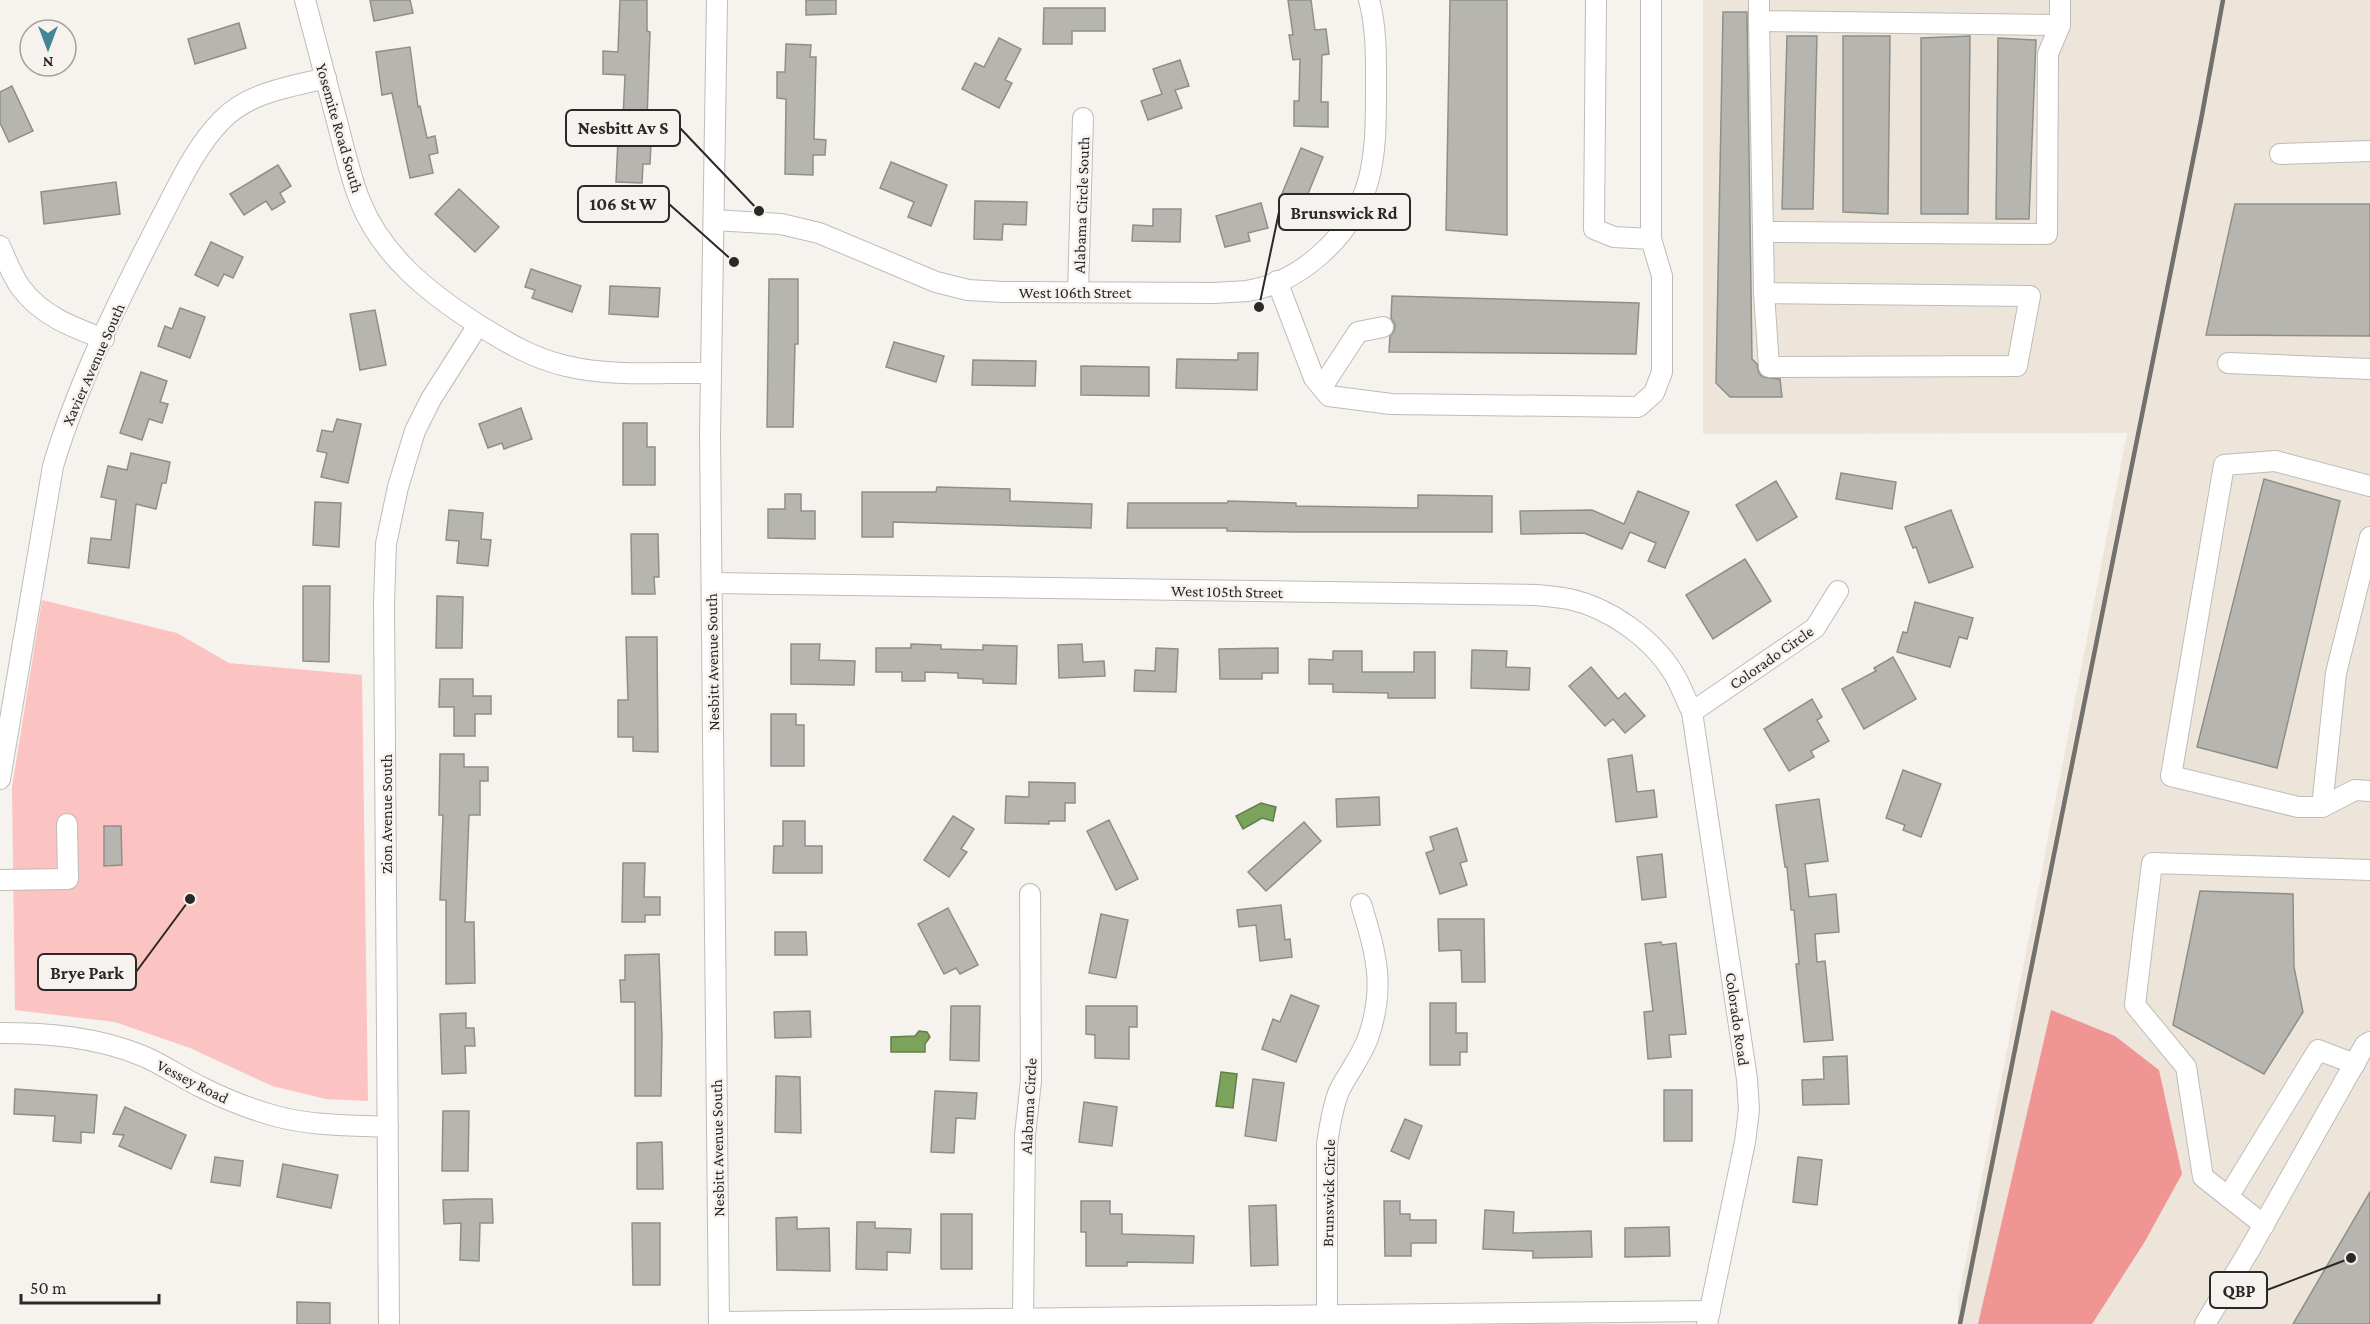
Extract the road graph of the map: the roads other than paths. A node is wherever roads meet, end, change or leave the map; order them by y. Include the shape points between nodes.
1 (305, 0) edge
2 (717, 0) edge
3 (1369, 0) edge
4 (1596, 0) edge
5 (1651, 0) edge
6 (1759, 0) edge
7 (2060, 0) edge
8 (1759, 21) junction
9 (2060, 25) junction
10 (326, 78) junction
11 (1083, 118) dead end
12 (2370, 151) edge
13 (2280, 154) dead end
14 (714, 220) junction
15 (1763, 232) junction
16 (1651, 239) junction
17 (0, 246) edge
18 (1277, 281) junction
19 (1078, 292) junction
20 (1764, 293) junction
21 (478, 325) junction
22 (1383, 327) dead end
23 (104, 339) junction
24 (2228, 363) dead end
25 (2370, 369) edge
26 (710, 373) junction
27 (1322, 387) junction
28 (2370, 486) edge
29 (2370, 537) edge
30 (712, 583) junction
31 (1838, 591) dead end
32 (8, 674) edge
33 (1692, 712) junction
34 (0, 779) edge
35 (2370, 791) edge
36 (2322, 807) junction
37 (67, 824) dead end
38 (2370, 870) edge
39 (0, 880) edge
40 (1030, 894) dead end
41 (1361, 904) dead end
42 (0, 1033) edge
43 (2370, 1042) edge
44 (2355, 1064) junction
45 (388, 1127) junction
46 (2228, 1197) junction
47 (2264, 1225) junction
48 (1327, 1315) junction
49 (1023, 1318) junction
50 (1709, 1318) edge
51 (1215, 1320) edge
52 (719, 1323) edge
53 (389, 1324) edge
54 (2205, 1324) edge

1 - 10 street, Yosemite Road South
2 - 14 street, Nesbitt Avenue South
3 - 18 street, West 106th Street via 1376,55 1374,151 1367,184 1354,214 1334,241 1309,264
4 - 16 street via 1594,229 1614,237
5 - 16 street
6 - 8 street
7 - 9 street
8 - 9 street
8 - 15 street
9 - 15 street via 2048,54 2047,234
10 - 21 street, Yosemite Road South via 361,202 381,240 441,301
10 - 23 street, Xavier Avenue South via 269,92 222,119 181,182
11 - 19 street, Alabama Circle South
12 - 13 street
14 - 19 street, West 106th Street via 780,224 819,233 936,282 968,290
14 - 26 street, Nesbitt Avenue South
15 - 20 street
16 - 27 street via 1662,276 1662,372 1653,393 1638,407 1391,404 1329,396
17 - 23 street via 20,287 38,307 62,322
18 - 19 street, West 106th Street via 1249,291 1215,293
18 - 27 street via 1314,378
20 - 20 street via 2007,296 2030,296 2017,366 1769,367
21 - 26 street, Yosemite Road South via 537,359 568,367 600,372
21 - 45 street, Zion Avenue South via 415,430 386,544
22 - 27 street via 1358,332
23 - 32 street, Xavier Avenue South via 73,403 53,466
24 - 25 street
26 - 30 street, Nesbitt Avenue South
28 - 36 street via 2275,461 2224,465 2171,776 2298,807
29 - 36 street via 2336,673
30 - 33 street, West 105th Street via 1536,595 1590,606 1628,627 1653,648 1673,673
30 - 52 street, Nesbitt Avenue South
31 - 33 street, Colorado Circle via 1815,628
32 - 34 street, Xavier Avenue South
33 - 50 street, Colorado Road via 1749,1110
35 - 36 street via 2355,790
37 - 39 street via 68,879
38 - 46 street via 2152,863 2135,1005 2186,1067 2203,1177
40 - 49 street, Alabama Circle via 1031,1081 1025,1135
41 - 48 street, Brunswick Circle via 1379,979 1376,1011 1367,1040 1339,1091 1331,1117 1327,1144
42 - 45 street, Vessey Road via 63,1035 104,1042 144,1056 202,1088 281,1117 322,1124
43 - 44 street
44 - 46 street via 2318,1050
44 - 47 street
45 - 53 street, Zion Avenue South
46 - 47 street
47 - 54 street
48 - 50 street
48 - 51 street
49 - 51 street
49 - 52 street

